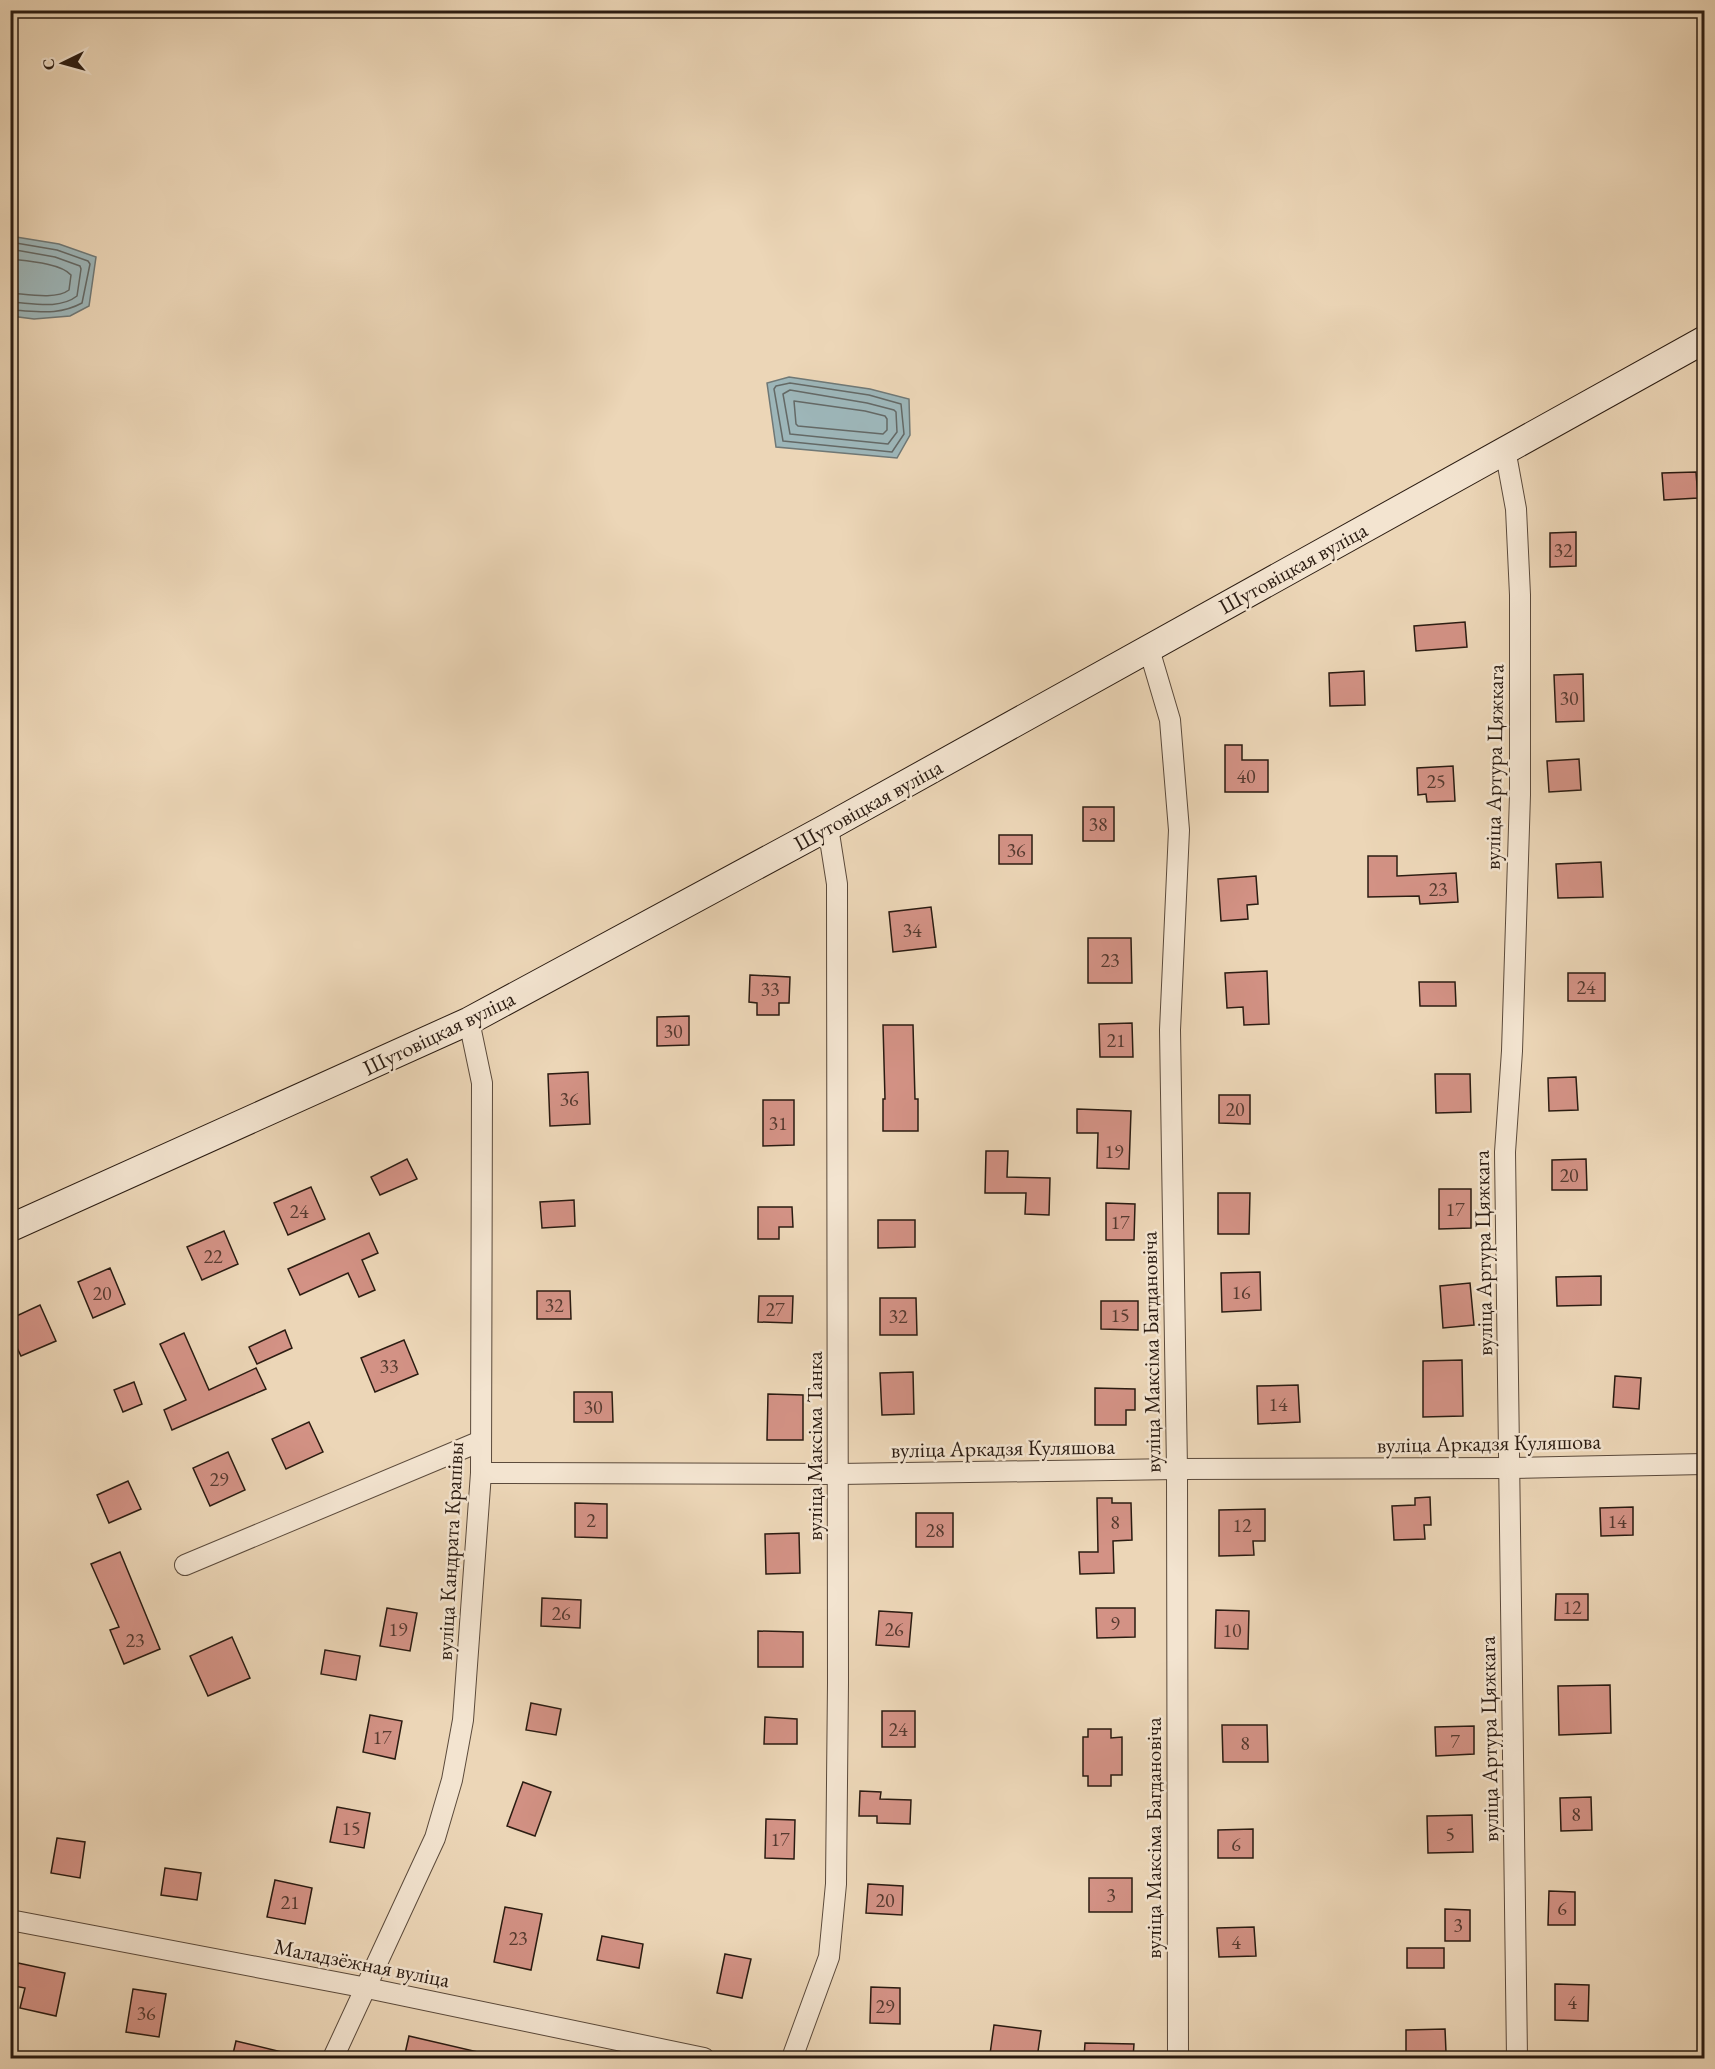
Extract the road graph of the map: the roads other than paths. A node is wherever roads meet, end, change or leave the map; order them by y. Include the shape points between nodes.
1 (1704, 340) edge
2 (1505, 449) junction
3 (1149, 649) junction
4 (828, 827) junction
5 (469, 1021) junction
6 (10, 1228) edge
7 (481, 1441) junction
8 (1704, 1464) edge
9 (1510, 1468) junction
10 (1177, 1469) junction
11 (481, 1473) junction
12 (839, 1474) junction
13 (185, 1565) dead end
14 (10, 1920) edge
15 (367, 1988) junction
16 (333, 2058) edge
17 (704, 2058) edge
18 (792, 2058) edge
19 (1178, 2058) edge
20 (1517, 2058) edge

1 - 2 main road, Шутовіцкая вуліца
2 - 3 main road, Шутовіцкая вуліца
2 - 9 street, вуліца Артура Цяжкага via 1516,509 1520,595 1520,806 1505,1152
3 - 4 main road, Шутовіцкая вуліца
3 - 10 street, вуліца Максіма Багдановіча via 1170,720 1179,830 1170,1030
4 - 5 main road, Шутовіцкая вуліца
4 - 12 street, вуліца Максіма Танка via 837,884
5 - 6 main road, Шутовіцкая вуліца
5 - 7 street, вуліца Кандрата Крапівы via 482,1083
7 - 11 street, вуліца Кандрата Крапівы
7 - 13 street
8 - 9 street, вуліца Аркадзя Куляшова
9 - 10 street, вуліца Аркадзя Куляшова
9 - 20 street, вуліца Артура Цяжкага
10 - 12 street, вуліца Аркадзя Куляшова
10 - 19 street, вуліца Максіма Багдановіча
11 - 12 street, вуліца Аркадзя Куляшова
11 - 15 street, вуліца Кандрата Крапівы via 463,1720 452,1780 435,1838
12 - 18 street, вуліца Максіма Танка via 836,1884 830,1957
14 - 15 street, Маладзёжная вуліца
15 - 16 street, вуліца Кандрата Крапівы
15 - 17 street, Маладзёжная вуліца

